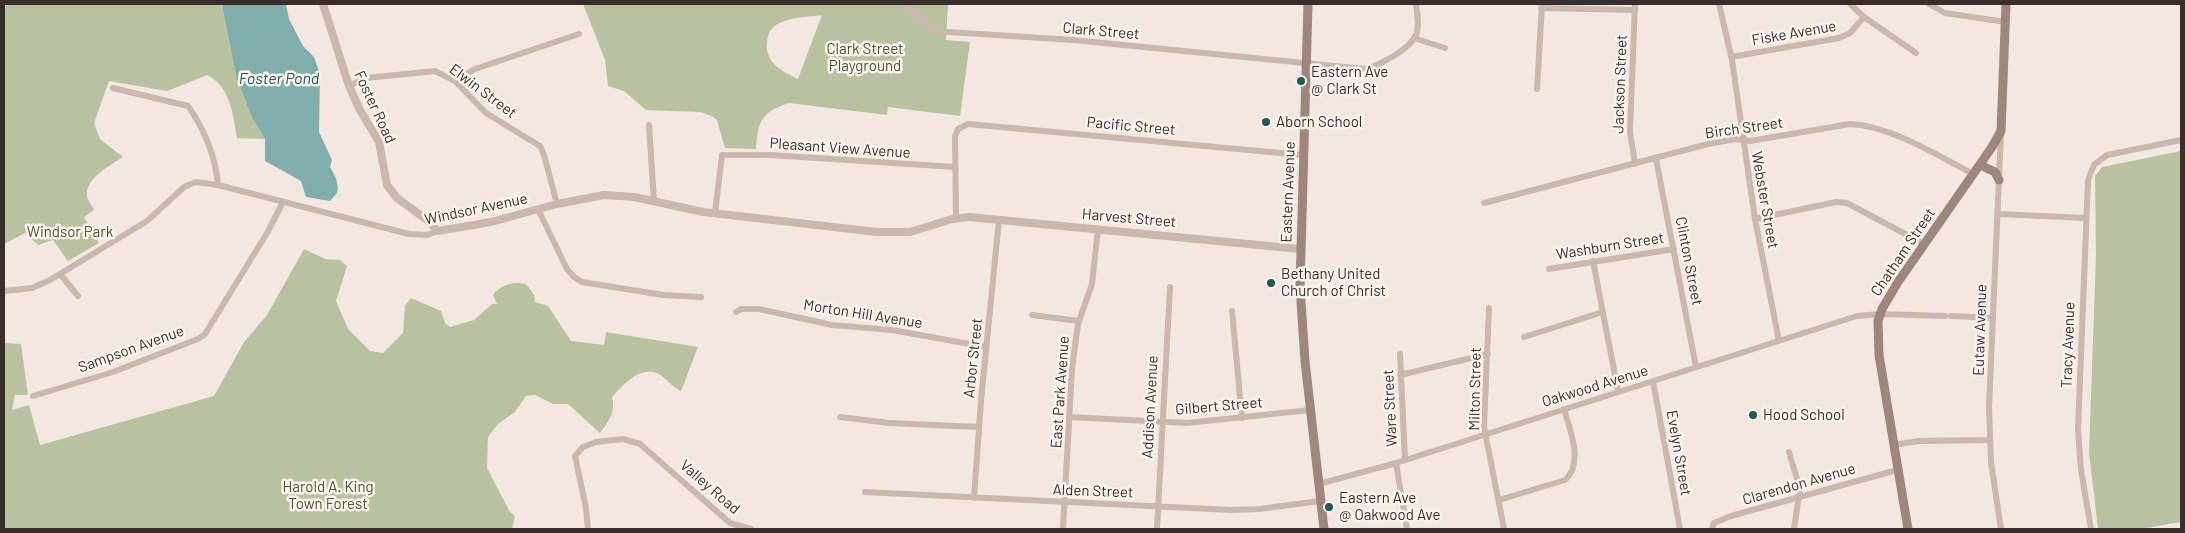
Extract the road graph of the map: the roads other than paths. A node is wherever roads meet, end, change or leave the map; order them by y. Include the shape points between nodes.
1 (323, 4) edge
2 (905, 4) edge
3 (1308, 4) edge
4 (1416, 4) edge
5 (1719, 4) edge
6 (1850, 4) edge
7 (1929, 4) edge
8 (2006, 4) edge
9 (1542, 6) edge
10 (1635, 7) edge
11 (1864, 16) junction
12 (2006, 22) junction
13 (579, 34) dead end
14 (1414, 38) junction
15 (1445, 48) dead end
16 (1916, 53) dead end
17 (1731, 57) junction
18 (1306, 62) junction
19 (454, 81) junction
20 (349, 86) junction
21 (113, 88) dead end
22 (1537, 89) dead end
23 (649, 125) dead end
24 (2001, 131) junction
25 (1742, 139) junction
26 (2181, 140) edge
27 (1302, 156) junction
28 (1656, 159) junction
29 (1635, 164) junction
30 (1980, 165) junction
31 (955, 167) junction
32 (1973, 174) junction
33 (1999, 180) junction
34 (218, 185) junction
35 (654, 201) junction
36 (283, 202) junction
37 (1484, 203) dead end
38 (558, 204) junction
39 (538, 209) junction
40 (715, 213) junction
41 (1998, 214) junction
42 (956, 218) junction
43 (2086, 218) junction
44 (1755, 219) junction
45 (999, 220) junction
46 (1098, 229) junction
47 (438, 231) junction
48 (1924, 244) junction
49 (1300, 248) junction
50 (1674, 248) junction
51 (1593, 261) junction
52 (1549, 269) dead end
53 (60, 274) junction
54 (1170, 287) dead end
55 (4, 291) edge
56 (78, 296) dead end
57 (701, 297) dead end
58 (1489, 308) dead end
59 (1232, 311) dead end
60 (736, 312) dead end
61 (1603, 312) junction
62 (1880, 314) junction
63 (1032, 315) dead end
64 (1993, 318) junction
65 (1079, 321) junction
66 (1524, 337) dead end
67 (1779, 341) junction
68 (986, 347) junction
69 (1400, 354) dead end
70 (1488, 354) junction
71 (1696, 367) junction
72 (1400, 375) junction
73 (1653, 381) junction
74 (1618, 392) junction
75 (33, 396) dead end
76 (1564, 409) junction
77 (1310, 410) junction
78 (840, 417) dead end
79 (1069, 417) junction
80 (1242, 418) junction
81 (1161, 423) junction
82 (979, 427) junction
83 (1486, 433) junction
84 (1990, 440) junction
85 (1893, 445) junction
86 (1789, 452) dead end
87 (1405, 460) junction
88 (1396, 464) junction
89 (1897, 470) junction
90 (1318, 484) junction
91 (865, 492) dead end
92 (1799, 497) junction
93 (974, 498) junction
94 (1499, 500) junction
95 (1320, 501) junction
96 (1065, 502) junction
97 (1158, 505) junction
98 (588, 529) edge
99 (750, 529) edge
100 (1063, 529) edge
101 (1156, 529) edge
102 (1324, 529) edge
103 (1407, 529) edge
104 (1504, 529) edge
105 (1680, 529) edge
106 (1712, 529) edge
107 (1794, 529) edge
108 (1908, 529) edge
109 (2001, 529) edge
110 (2091, 529) edge

1 - 20 street, Foster Road
2 - 18 street, Clark Street via 933,31 1073,40
3 - 18 main road, Eastern Avenue
4 - 14 street via 1418,30
5 - 17 street, Webster Street
6 - 11 street, Fiske Avenue
7 - 12 street via 1945,13
8 - 12 main road, Chatham Street
9 - 10 street
9 - 22 street
10 - 29 street, Jackson Street via 1630,132
11 - 16 street
11 - 17 street, Fiske Avenue via 1850,33 1839,38
12 - 24 main road, Chatham Street
13 - 19 street via 475,69
14 - 15 street
14 - 18 street, Clark Street via 1384,62 1365,69
17 - 25 street, Webster Street
18 - 27 main road, Eastern Avenue
19 - 20 street, Elwin Street via 427,70 366,78
19 - 38 street, Elwin Street via 486,113 540,146
20 - 47 street, Foster Road via 377,135 385,180 391,191
21 - 34 street via 188,106 201,124
23 - 35 street
24 - 30 main road, Chatham Street
24 - 33 street, Eutaw Avenue
25 - 28 street, Birch Street via 1708,144
25 - 32 street, Birch Street via 1861,125 1908,141
25 - 44 street, Webster Street
26 - 43 street, Tracy Avenue via 2116,152 2097,163 2088,180
27 - 31 street, Pacific Street via 974,125 958,129
27 - 49 main road, Eastern Avenue
28 - 29 street, Birch Street
28 - 50 street, Clinton Street
29 - 37 street, Birch Street
30 - 32 main road, Chatham Street
30 - 33 main road via 1995,172
31 - 40 street, Pleasant View Avenue via 722,155
31 - 42 street
32 - 48 main road, Chatham Street
33 - 41 street, Eutaw Avenue
34 - 36 street, Windsor Avenue
34 - 53 street, Windsor Avenue via 196,182 184,187 147,221
35 - 38 street, Windsor Avenue via 604,194
35 - 40 street, Windsor Avenue
36 - 47 street, Windsor Avenue via 409,234 427,235
36 - 75 street, Sampson Avenue via 267,234 205,334 112,372
38 - 39 street, Windsor Avenue
39 - 47 street, Windsor Avenue via 491,222
39 - 57 street via 567,269 582,282 664,295
40 - 42 street, Windsor Avenue via 900,233 918,231
41 - 43 street
41 - 64 street, Eutaw Avenue
42 - 45 street, Harvest Street
43 - 110 street, Tracy Avenue via 2078,430
44 - 48 street via 1836,202 1847,203
44 - 67 street, Webster Street
45 - 46 street, Harvest Street
45 - 68 street, Arbor Street
46 - 49 street, Harvest Street
46 - 65 street, East Park Avenue via 1092,284
48 - 62 main road, Chatham Street
49 - 77 main road, Eastern Avenue via 1302,323
50 - 51 street, Washburn Street
50 - 71 street, Clinton Street
51 - 52 street, Washburn Street
51 - 61 street
53 - 55 street, Windsor Avenue via 32,288
53 - 56 street
54 - 81 street, Addison Avenue
58 - 70 street, Milton Street
59 - 80 street
60 - 68 street, Morton Hill Avenue via 758,309 832,325 892,330
61 - 66 street
61 - 74 street
62 - 64 street, Oakwood Avenue
62 - 67 street, Oakwood Avenue via 1858,316
62 - 85 main road, Chatham Street via 1880,355
63 - 65 street
64 - 84 street, Eutaw Avenue
65 - 79 street, East Park Avenue
67 - 71 street, Oakwood Avenue
68 - 82 street, Arbor Street
69 - 72 street, Ware Street
70 - 72 street
70 - 83 street, Milton Street
71 - 73 street, Oakwood Avenue
72 - 87 street, Ware Street
73 - 74 street, Oakwood Avenue
73 - 105 street, Evelyn Street
74 - 76 street, Oakwood Avenue
76 - 83 street, Oakwood Avenue
76 - 94 street via 1572,442 1573,471 1564,480
77 - 80 street, Gilbert Street
77 - 90 main road, Eastern Avenue
78 - 82 street
79 - 81 street, Gilbert Street
79 - 96 street, East Park Avenue
80 - 81 street, Gilbert Street
81 - 97 street, Addison Avenue
82 - 93 street, Arbor Street
83 - 87 street, Oakwood Avenue
83 - 94 street, Milton Street
84 - 85 street
84 - 109 street, Eutaw Avenue
85 - 89 main road, Chatham Street
86 - 92 street via 1800,489
87 - 88 street, Oakwood Avenue
88 - 90 street, Oakwood Avenue
88 - 103 street
89 - 92 street, Clarendon Avenue
89 - 108 main road, Chatham Street
90 - 95 main road, Eastern Avenue
91 - 93 street, Alden Street
92 - 106 street, Clarendon Avenue via 1720,520
92 - 107 street
93 - 96 street, Alden Street
94 - 104 street, Milton Street
95 - 97 street, Alden Street via 1240,510
95 - 102 main road, Eastern Avenue
96 - 97 street, Alden Street
96 - 100 street, East Park Avenue
97 - 101 street, Addison Avenue
98 - 99 street, Valley Road via 575,456 578,450 596,442 623,439 640,444 657,457 730,523

